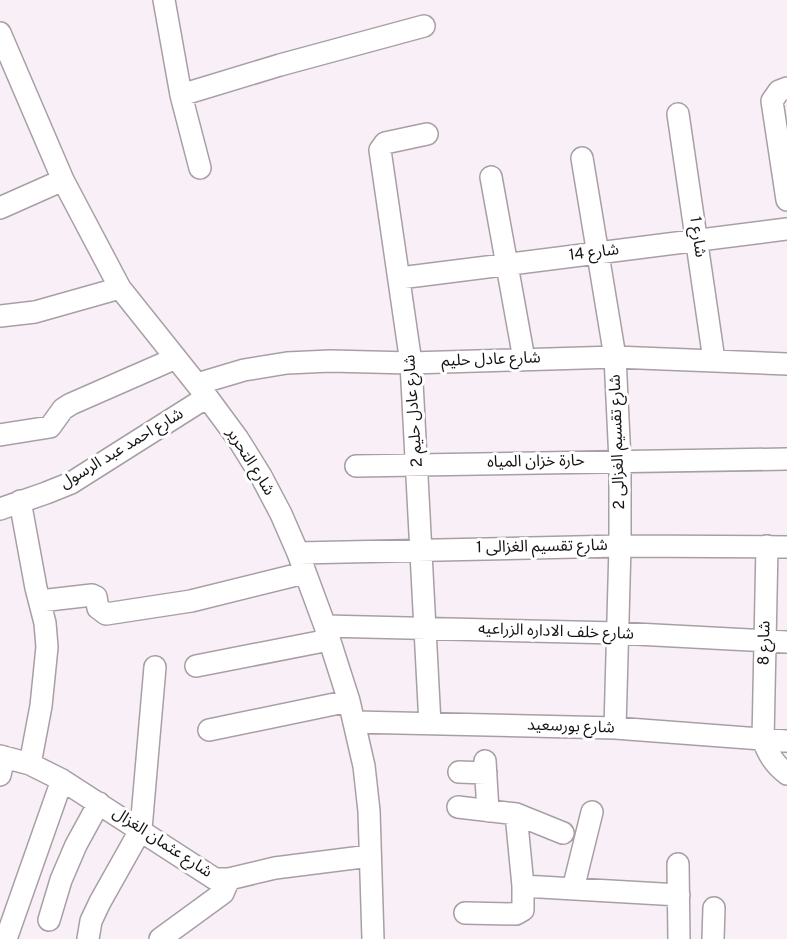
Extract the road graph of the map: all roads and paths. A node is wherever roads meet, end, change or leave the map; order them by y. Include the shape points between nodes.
1 (164, 0) edge
2 (424, 26) dead end
3 (0, 33) edge
4 (8, 69) edge
5 (779, 95) edge
6 (181, 96) junction
7 (678, 114) dead end
8 (427, 134) dead end
9 (582, 158) dead end
10 (200, 168) dead end
11 (785, 173) edge
12 (491, 177) dead end
13 (63, 180) junction
14 (787, 200) edge
15 (0, 207) edge
16 (787, 229) edge
17 (697, 240) junction
18 (598, 253) junction
19 (507, 264) junction
20 (400, 278) junction
21 (120, 288) junction
22 (0, 316) edge
23 (615, 357) junction
24 (176, 358) junction
25 (524, 359) junction
26 (714, 360) junction
27 (411, 363) junction
28 (787, 364) edge
29 (202, 391) junction
30 (0, 435) edge
31 (787, 459) edge
32 (620, 460) junction
33 (418, 464) junction
34 (356, 466) dead end
35 (20, 501) junction
36 (0, 509) edge
37 (620, 546) junction
38 (777, 547) edge
39 (422, 550) junction
40 (298, 553) junction
41 (304, 573) junction
42 (40, 601) junction
43 (425, 628) junction
44 (327, 633) junction
45 (617, 633) junction
46 (765, 641) junction
47 (787, 642) edge
48 (196, 666) dead end
49 (155, 667) dead end
50 (349, 701) junction
51 (355, 722) junction
52 (430, 724) junction
53 (615, 728) junction
54 (208, 730) dead end
55 (763, 740) junction
56 (787, 741) edge
57 (1, 762) edge
58 (30, 764) junction
59 (459, 772) dead end
60 (787, 774) edge
61 (62, 780) junction
62 (99, 803) junction
63 (458, 807) dead end
64 (488, 811) junction
65 (592, 813) dead end
66 (516, 814) junction
67 (141, 829) junction
68 (563, 833) dead end
69 (370, 856) junction
70 (678, 864) dead end
71 (229, 879) junction
72 (523, 886) junction
73 (573, 890) junction
74 (679, 895) junction
75 (714, 908) dead end
76 (465, 913) dead end
77 (49, 920) dead end
78 (6, 939) edge
79 (88, 939) edge
80 (160, 939) edge
81 (373, 939) edge
82 (679, 939) edge
83 (713, 939) edge

1 - 6 street
2 - 6 street
3 - 4 street, شارع التحرير
4 - 13 street, شارع التحرير
5 - 11 street
6 - 10 street
7 - 17 street, شارع 1
8 - 20 street, شارع عادل حليم 2 via 386,143 380,150
9 - 18 street, شارع تقسيم الغزالى 2
11 - 14 street
12 - 19 street
13 - 15 street
13 - 21 street, شارع التحرير
16 - 17 street, شارع 14
17 - 18 street, شارع 14
17 - 26 street, شارع 1
18 - 19 street, شارع 14
18 - 23 street, شارع تقسيم الغزالى 2
19 - 20 street, شارع 14
19 - 25 street
20 - 27 street, شارع عادل حليم 2
21 - 22 street via 35,312
21 - 24 street, شارع التحرير
23 - 25 street, شارع عادل حليم
23 - 26 street, شارع عادل حليم
23 - 32 street, شارع تقسيم الغزالى 2
24 - 29 street, شارع التحرير
24 - 30 street via 71,404 50,427
25 - 27 street, شارع عادل حليم
26 - 28 street, شارع عادل حليم
27 - 29 street, شارع عادل حليم via 287,363 244,370
27 - 33 street, شارع عادل حليم 2
29 - 35 street, شارع احمد عبد الرسول via 70,483
29 - 40 street, شارع التحرير via 261,476
31 - 32 street, حارة خزان المياه
32 - 33 street, حارة خزان المياه
32 - 37 street, شارع تقسيم الغزالى 2
33 - 34 street, حارة خزان المياه
33 - 39 street, شارع عادل حليم 2
35 - 36 street, شارع احمد عبد الرسول
35 - 42 street
37 - 38 street, شارع تقسيم الغزالى 1
37 - 39 street, شارع تقسيم الغزالى 1
37 - 45 street, شارع تقسيم الغزالى 2
38 - 46 street, شارع 8
39 - 40 street, شارع تقسيم الغزالى 1
39 - 43 street, شارع عادل حليم 2
40 - 41 street, شارع التحرير
41 - 42 street via 190,602 106,614 100,611 92,594
41 - 44 street, شارع التحرير
42 - 58 street via 47,647
43 - 44 street, شارع خلف الاداره الزراعيه
43 - 45 street, شارع خلف الاداره الزراعيه
43 - 52 street, شارع عادل حليم 2
44 - 48 street, شارع خلف الاداره الزراعيه
44 - 50 street, شارع التحرير
45 - 46 street, شارع خلف الاداره الزراعيه
45 - 53 street, شارع تقسيم الغزالى 2
46 - 47 street, شارع خلف الاداره الزراعيه
46 - 55 street, شارع 8
49 - 67 street
50 - 51 street, شارع التحرير
50 - 54 street
51 - 52 street, شارع بورسعيد
51 - 69 street, شارع التحرير via 366,777
52 - 53 street, شارع بورسعيد
53 - 55 street, شارع بورسعيد
55 - 56 street, شارع بورسعيد
55 - 60 street via 769,756
57 - 58 street, شارع عثمان الغزال
58 - 61 street, شارع عثمان الغزال
59 - 64 street via 485,767
61 - 62 street, شارع عثمان الغزال
61 - 78 street
62 - 67 street, شارع عثمان الغزال
62 - 77 street via 61,880
63 - 64 street
64 - 66 street
65 - 73 street
66 - 68 street
66 - 72 street
67 - 71 street, شارع عثمان الغزال via 215,879
67 - 79 street via 100,902
69 - 71 street, شارع عثمان الغزال via 275,868
69 - 81 street, شارع التحرير
70 - 74 street
71 - 80 street via 223,893
72 - 73 street
72 - 76 street via 523,910 516,914
73 - 74 street
74 - 82 street
75 - 83 street

